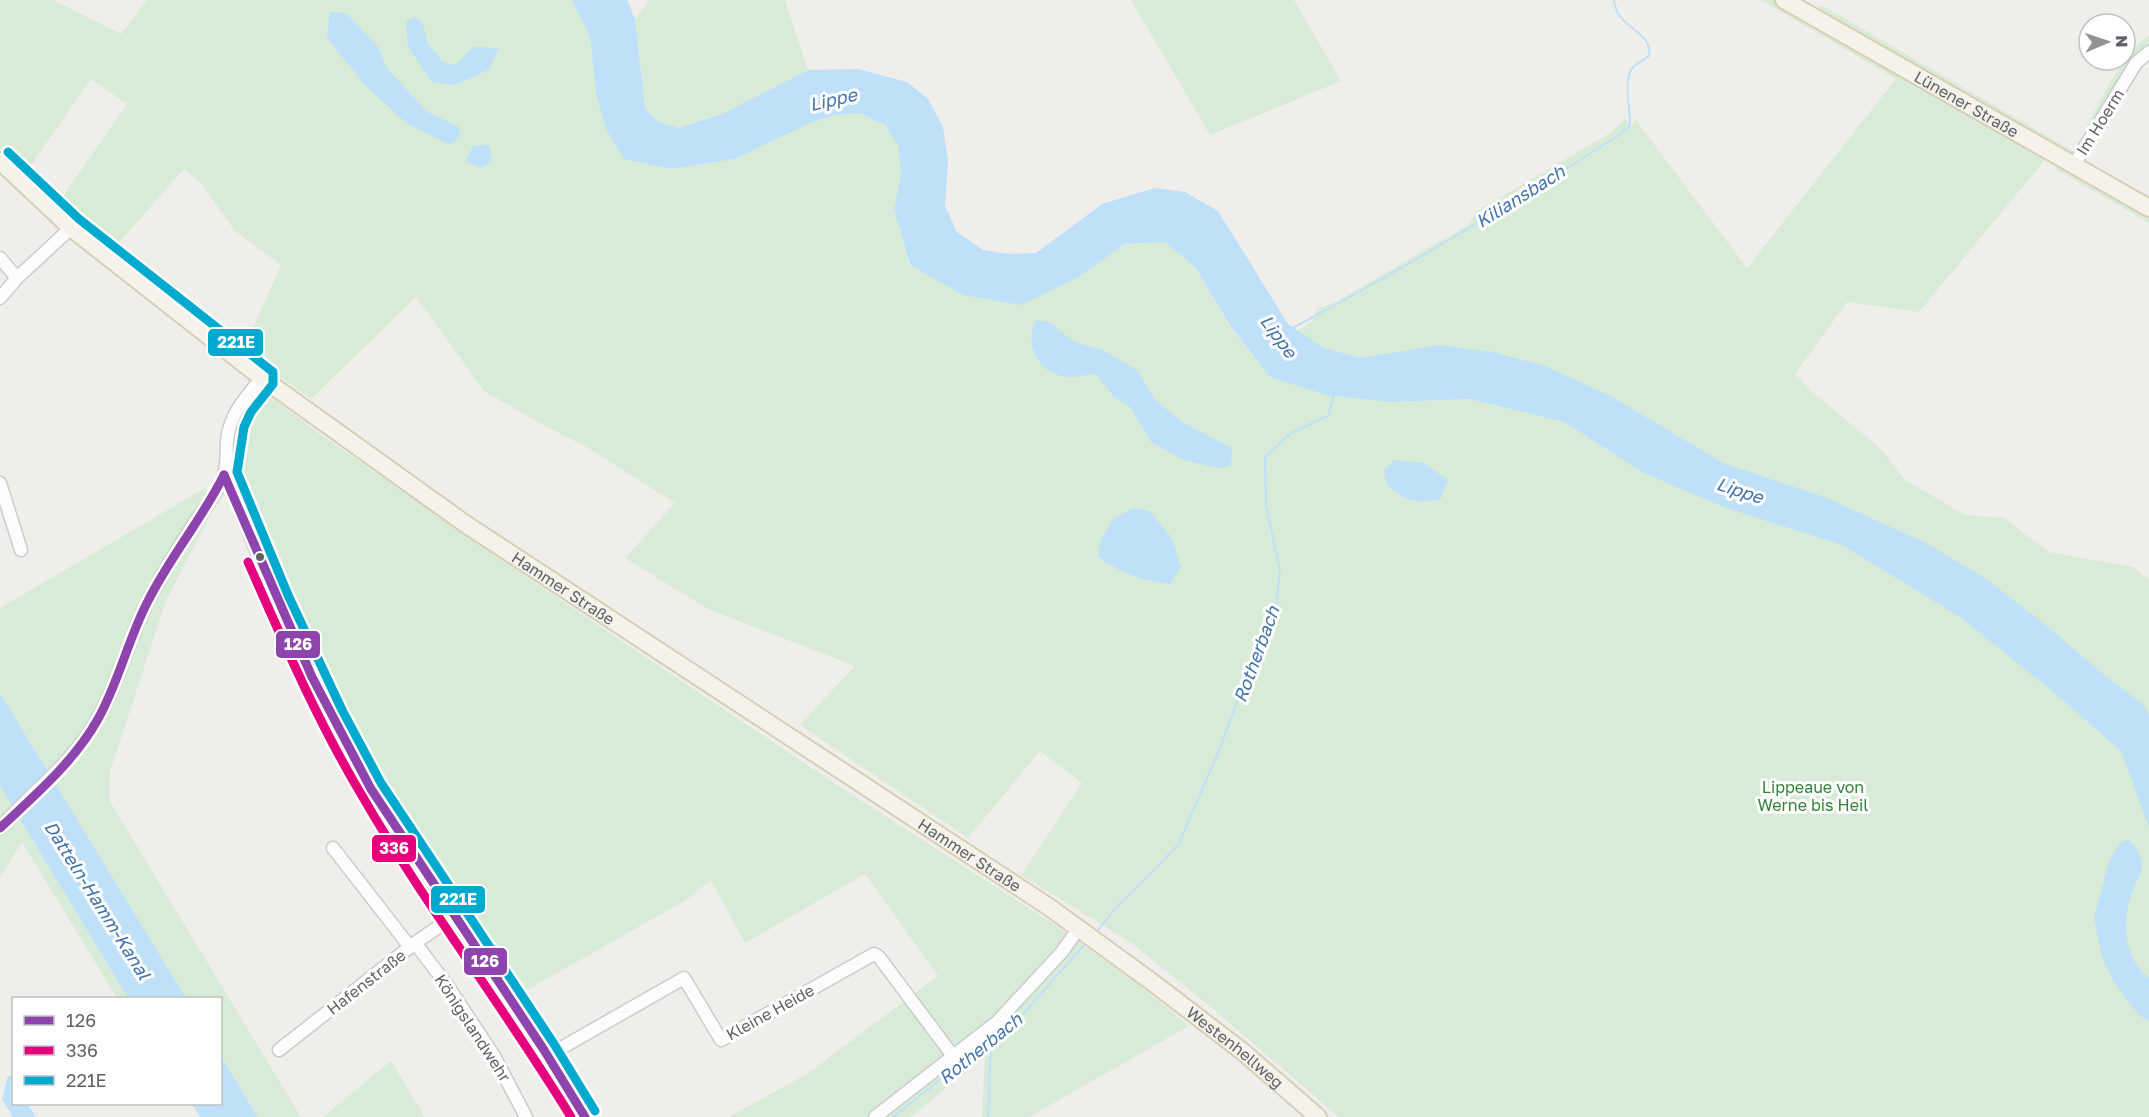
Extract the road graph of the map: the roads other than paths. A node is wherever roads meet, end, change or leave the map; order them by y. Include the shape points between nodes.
1 (1784, 0) edge
2 (2149, 51) edge
3 (0, 161) edge
4 (2074, 165) junction
5 (2149, 208) edge
6 (71, 228) junction
7 (0, 258) edge
8 (17, 278) junction
9 (0, 298) edge
10 (262, 378) junction
11 (224, 475) junction
12 (0, 483) edge
13 (21, 550) dead end
14 (1, 827) edge
15 (333, 848) dead end
16 (454, 916) junction
17 (1079, 928) junction
18 (412, 945) junction
19 (1152, 982) joint
20 (279, 1050) dead end
21 (549, 1055) junction
22 (953, 1056) junction
23 (526, 1117) edge
24 (585, 1117) edge
25 (875, 1117) edge
26 (1318, 1117) edge

1 - 4 main road, Lünener Straße
2 - 4 street, Im Hoerm via 2136,63
3 - 6 main road, Hammer Straße
4 - 5 main road, Lünener Straße
6 - 8 street
6 - 10 main road, Hammer Straße
7 - 8 street
8 - 9 street
10 - 11 street via 234,416 227,439
10 - 17 main road, Hammer Straße via 464,523
11 - 14 street via 147,602 97,721 62,768
11 - 16 street via 326,703 372,789
12 - 13 street
15 - 18 street, Königslandwehr
16 - 18 street, Hafenstraße
16 - 21 street
17 - 19 main road, Hammer Straße
17 - 22 street via 1011,1009
18 - 20 street, Hafenstraße
18 - 23 street, Königslandwehr via 447,985 494,1056
19 - 26 main road, Westenhellweg via 1242,1051
21 - 22 street, Kleine Heide via 684,978 721,1040 874,954
21 - 24 street
22 - 25 street

